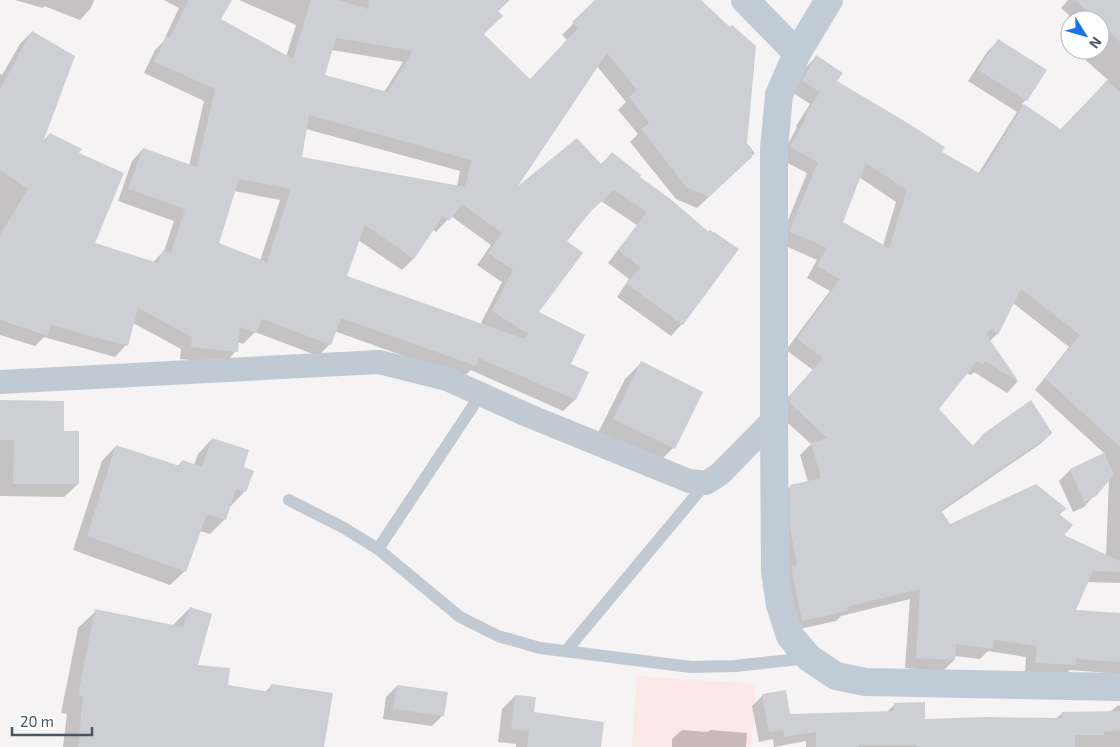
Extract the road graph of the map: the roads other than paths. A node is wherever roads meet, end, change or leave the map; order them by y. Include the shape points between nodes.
1 (745, 0) edge
2 (829, 0) edge
3 (796, 53) junction
4 (0, 382) edge
5 (481, 394) junction
6 (774, 419) junction
7 (706, 483) junction
8 (288, 500) dead end
9 (378, 549) junction
10 (566, 652) junction
11 (809, 658) junction
12 (1120, 687) edge

1 - 3 street
2 - 3 street
3 - 6 street via 778,95 774,149
4 - 5 street via 379,362 447,379
5 - 7 street via 690,481
5 - 9 lane
6 - 7 street via 720,474
6 - 11 street via 776,572 780,605 790,636
7 - 10 lane
8 - 9 lane
9 - 10 lane via 460,617 498,636
10 - 11 lane via 692,667
11 - 12 street via 836,676 865,682

